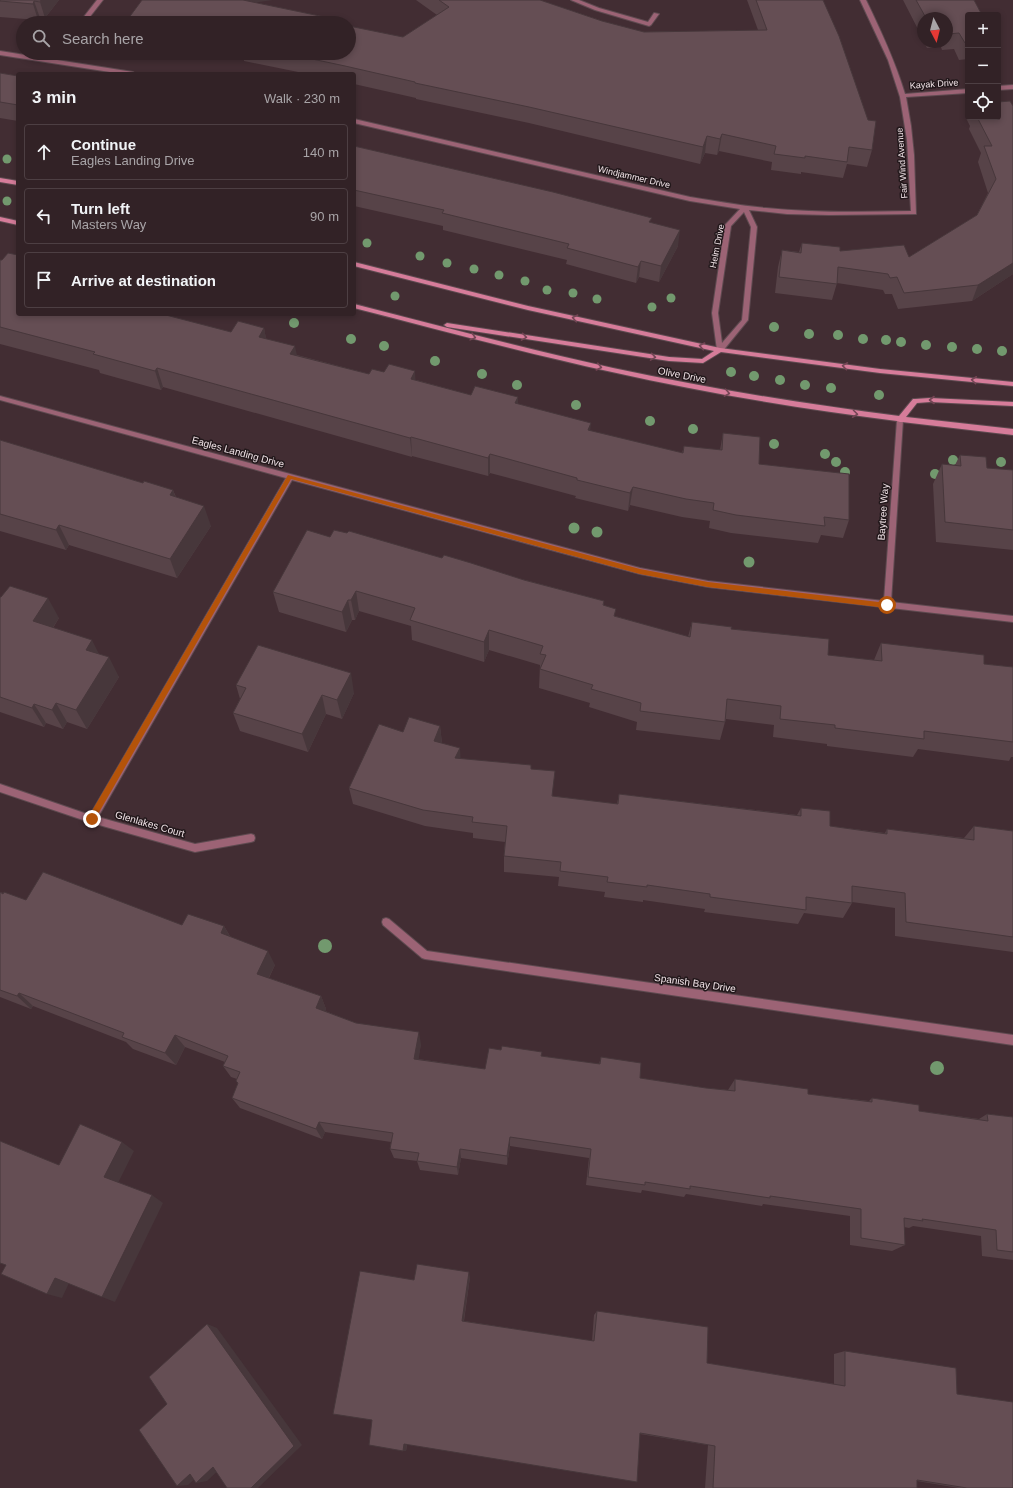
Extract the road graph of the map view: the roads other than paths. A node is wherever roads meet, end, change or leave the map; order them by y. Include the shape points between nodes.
1 (100, 0) edge
2 (574, 0) edge
3 (863, 0) edge
4 (656, 14) dead end
5 (87, 16) edge
6 (0, 53) edge
7 (16, 55) edge
8 (61, 60) edge
9 (123, 72) edge
10 (1013, 87) edge
11 (1001, 88) edge
12 (965, 91) edge
13 (902, 96) junction
14 (356, 121) edge
15 (0, 180) edge
16 (16, 183) edge
17 (745, 208) junction
18 (914, 213) joint
19 (0, 219) edge
20 (16, 223) edge
21 (356, 265) edge
22 (356, 306) edge
23 (403, 318) junction
24 (720, 350) junction
25 (1013, 384) edge
26 (0, 398) edge
27 (1013, 404) edge
28 (900, 420) junction
29 (1013, 432) edge
30 (290, 477) junction
31 (887, 605) junction
32 (1013, 620) edge
33 (0, 788) edge
34 (92, 819) junction
35 (251, 838) dead end
36 (386, 922) dead end
37 (1013, 1040) edge

1 - 5 street
2 - 4 street via 649,24
3 - 13 street, Fair Wind Avenue via 886,48
6 - 7 street
8 - 9 street
10 - 11 street
12 - 13 street, Kayak Drive
13 - 18 street, Fair Wind Avenue via 910,132
14 - 17 street, Windjammer Drive via 690,199
15 - 16 main road
17 - 18 street, Windjammer Drive via 859,214
17 - 24 street, Helm Drive via 728,225 714,313
17 - 24 street via 754,227 745,320
19 - 20 main road
24 -> 21 main road via 528,308
22 - 23 main road, Olive Drive
23 -> 24 main road via 670,359 703,361
23 -> 28 main road, Olive Drive via 537,353 648,378 819,409
25 -> 24 main road via 880,371
26 - 30 street, Eagles Landing Drive
27 -> 28 main road via 915,401
28 - 29 main road, Olive Drive
28 - 31 street, Baytree Way
30 - 31 street, Eagles Landing Drive via 640,571 708,584
30 - 34 street
31 - 32 street, Eagles Landing Drive
33 - 34 street, Glenlakes Court
34 - 35 street, Glenlakes Court via 195,848
36 - 37 street, Spanish Bay Drive via 425,955

